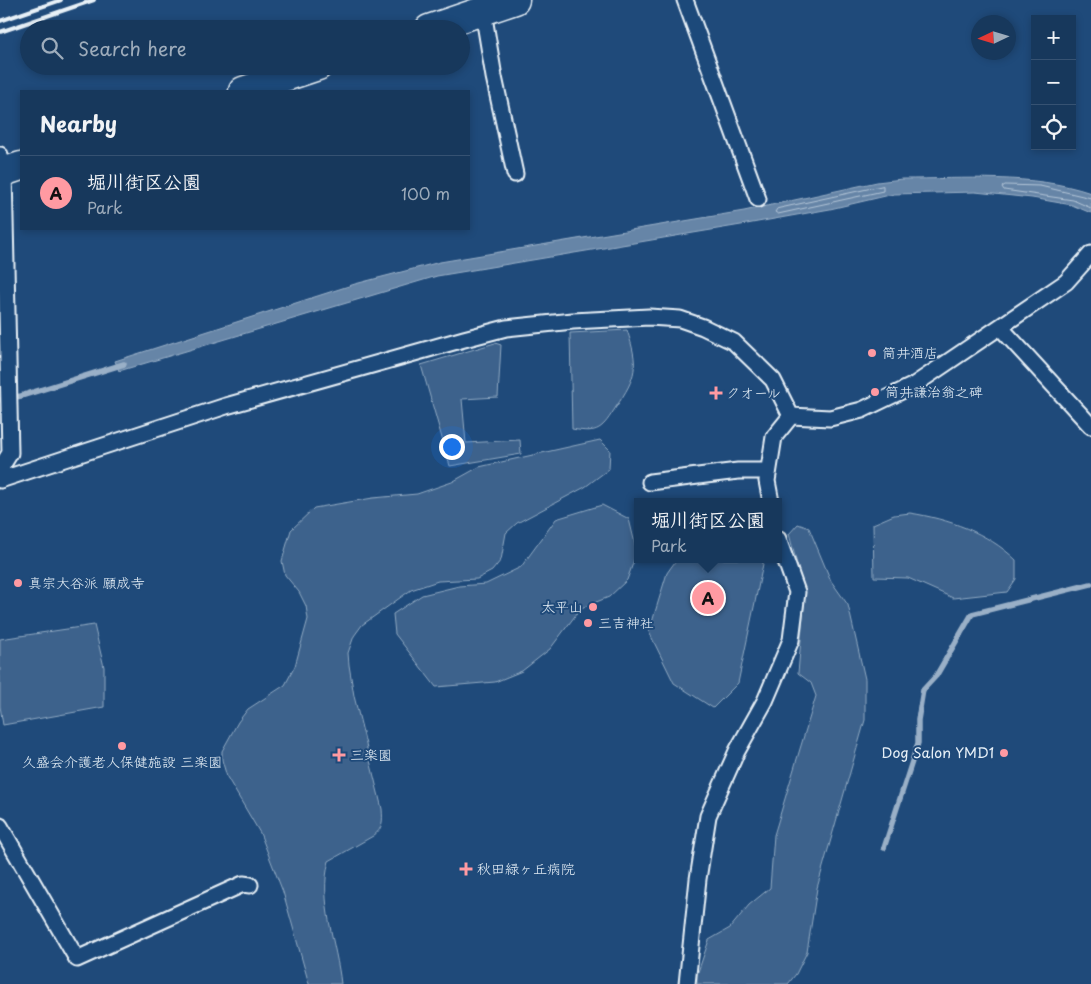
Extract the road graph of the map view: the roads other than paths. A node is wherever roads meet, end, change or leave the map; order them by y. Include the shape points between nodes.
1 (515, 0) edge
2 (685, 0) edge
3 (483, 11) junction
4 (456, 20) edge
5 (291, 75) edge
6 (247, 90) edge
7 (6, 167) edge
8 (515, 174) dead end
9 (758, 199) dead end
10 (1091, 254) edge
11 (1000, 327) junction
12 (791, 416) junction
13 (1091, 426) edge
14 (0, 468) edge
15 (768, 471) junction
16 (0, 480) edge
17 (650, 482) dead end
18 (770, 498) edge
19 (782, 550) edge
20 (0, 826) edge
21 (250, 885) dead end
22 (687, 984) edge

1 - 3 highway
2 - 9 street
3 - 4 highway
3 - 8 street
5 - 6 highway
7 - 14 street via 4,211 10,452
10 - 11 street via 1066,282
11 - 12 street via 914,385 862,410 830,418
11 - 13 street
12 - 15 street via 774,437
12 - 16 street via 773,380 734,342 703,326 680,319 649,317 573,321 506,328 464,339 226,406
15 - 17 street via 738,471
15 - 18 street
19 - 22 street via 797,592 791,640 765,701 737,751 708,816
20 - 21 street via 77,959 244,884

